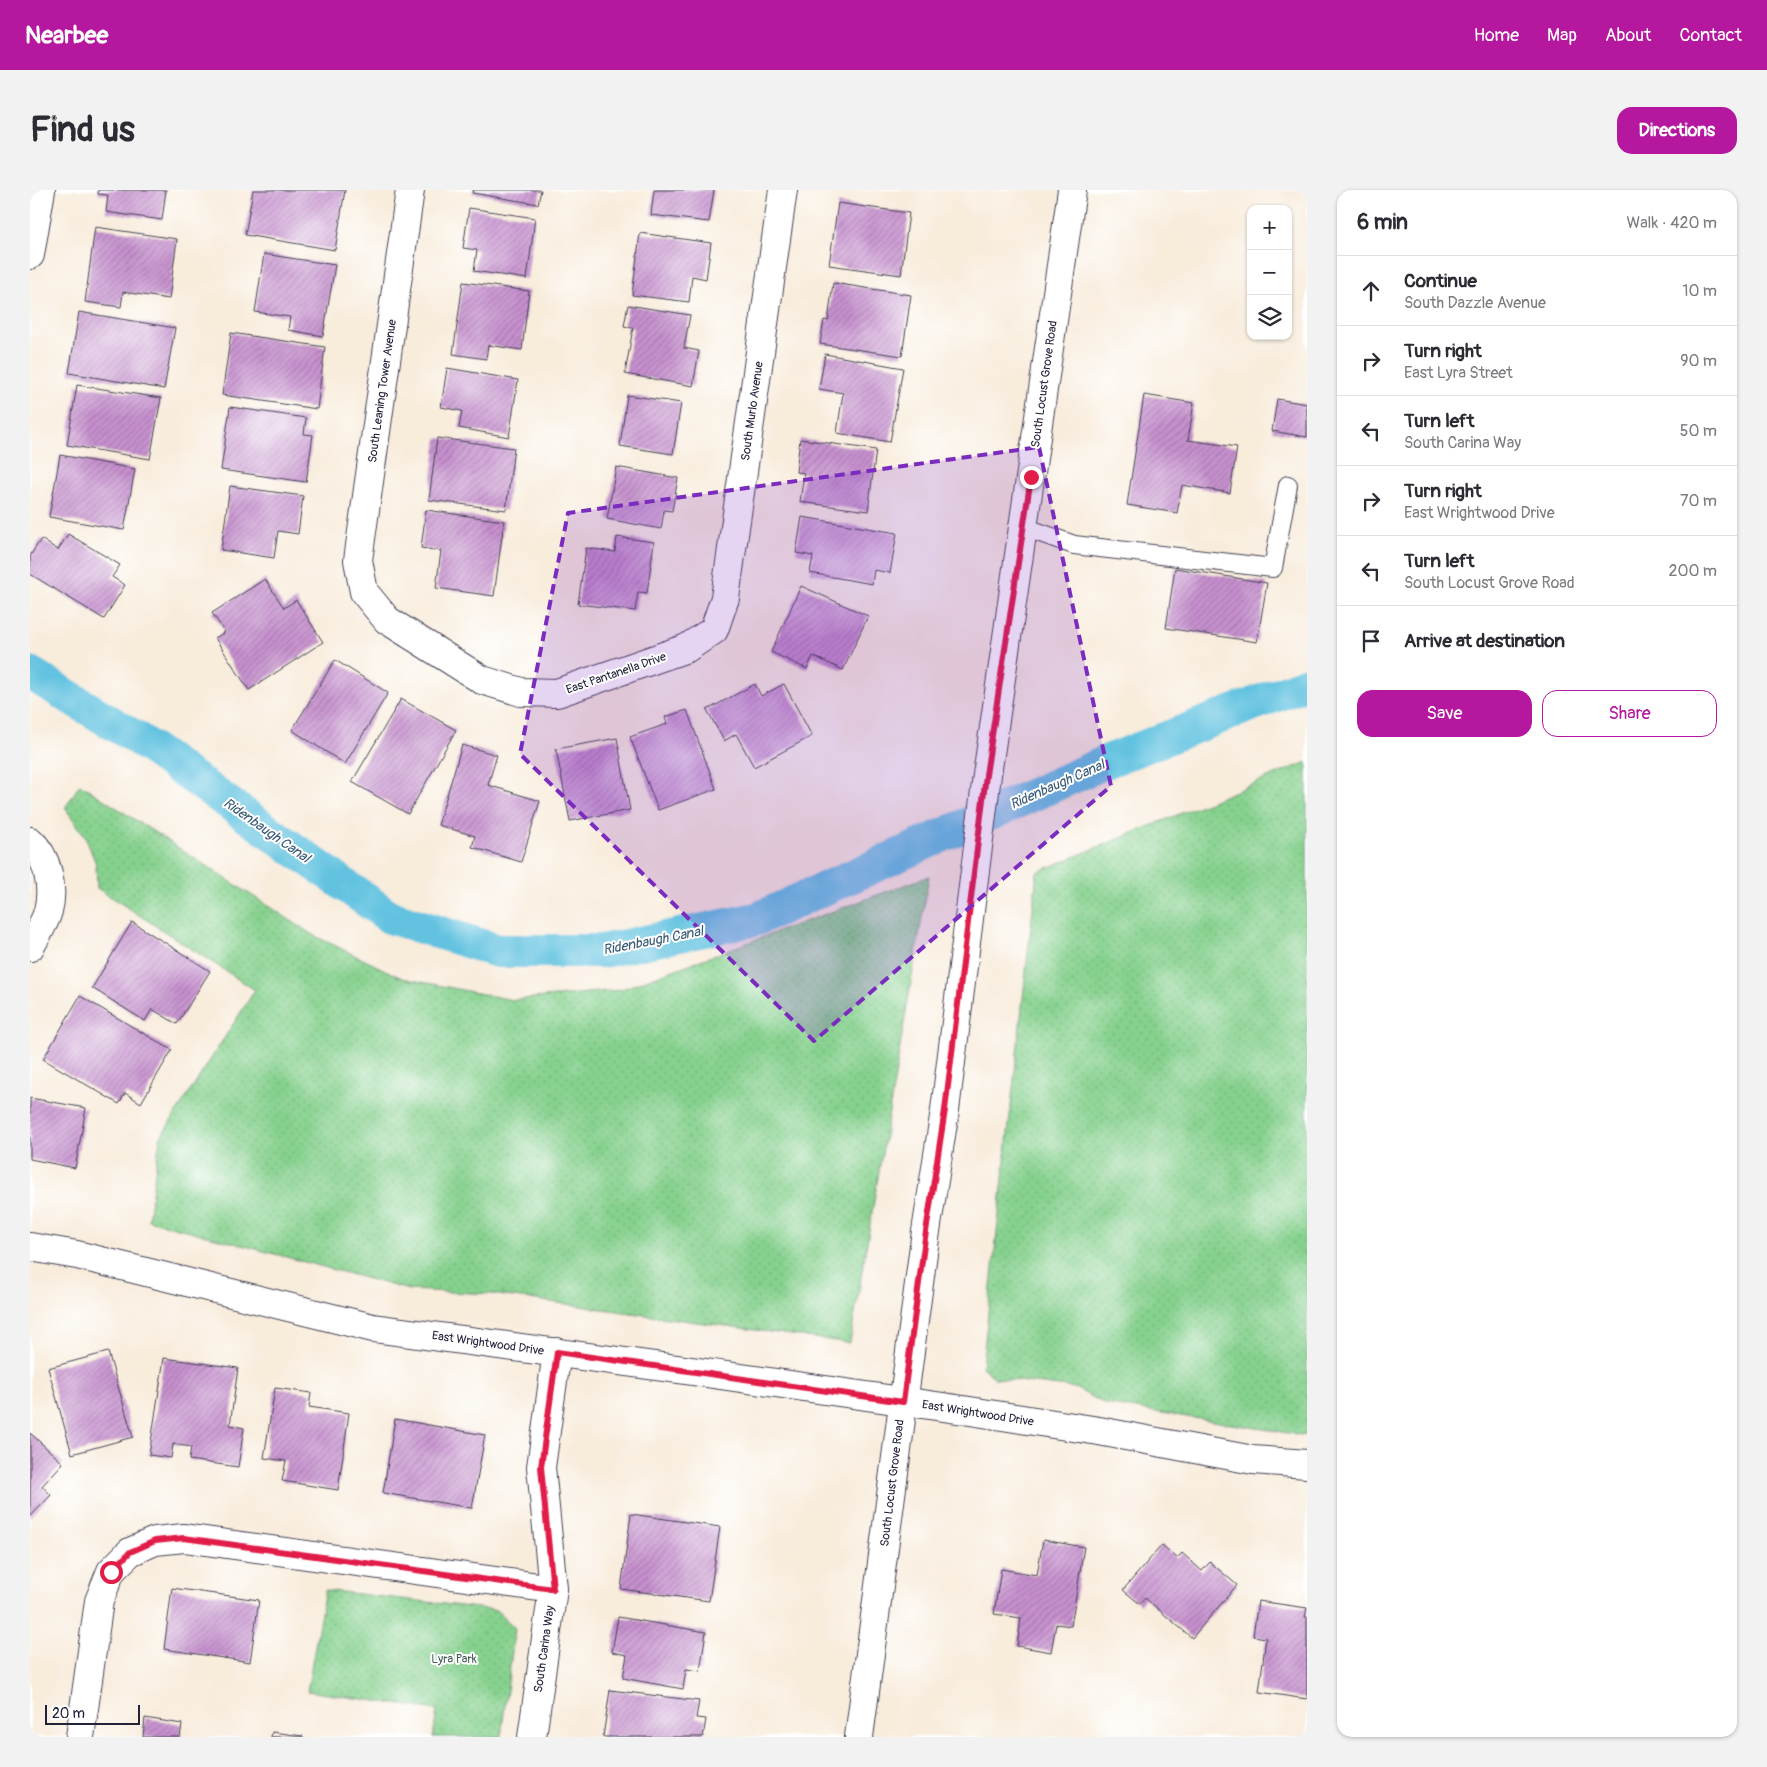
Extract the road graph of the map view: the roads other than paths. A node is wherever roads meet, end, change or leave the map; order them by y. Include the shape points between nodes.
1 (41, 190) edge
2 (410, 190) edge
3 (783, 190) edge
4 (1072, 190) edge
5 (30, 255) edge
6 (1288, 485) dead end
7 (1024, 527) junction
8 (364, 592) joint
9 (714, 630) joint
10 (30, 841) edge
11 (30, 947) edge
12 (30, 1247) edge
13 (557, 1352) junction
14 (903, 1402) junction
15 (1307, 1464) edge
16 (553, 1589) junction
17 (80, 1737) edge
18 (532, 1737) edge
19 (859, 1737) edge

1 - 5 street
2 - 8 street, South Leaning Tower Avenue via 358,560
3 - 9 street, South Murlo Avenue via 725,598
4 - 7 street, South Locust Grove Road
6 - 7 lane via 1273,568 1074,545
7 - 14 street, South Locust Grove Road via 986,775 945,1110
8 - 9 street, East Pantanella Drive via 387,620 482,680 521,692 557,693 687,648
10 - 11 street via 36,846 50,887 48,913
12 - 13 street, East Wrightwood Drive via 77,1255 373,1328
13 - 14 street, East Wrightwood Drive
13 - 16 street, South Carina Way via 541,1467
14 - 15 street, East Wrightwood Drive via 1099,1431 1253,1460
14 - 19 street, South Locust Grove Road
16 - 17 street via 184,1538 155,1541 130,1552 111,1572 99,1601
16 - 18 street, South Carina Way

